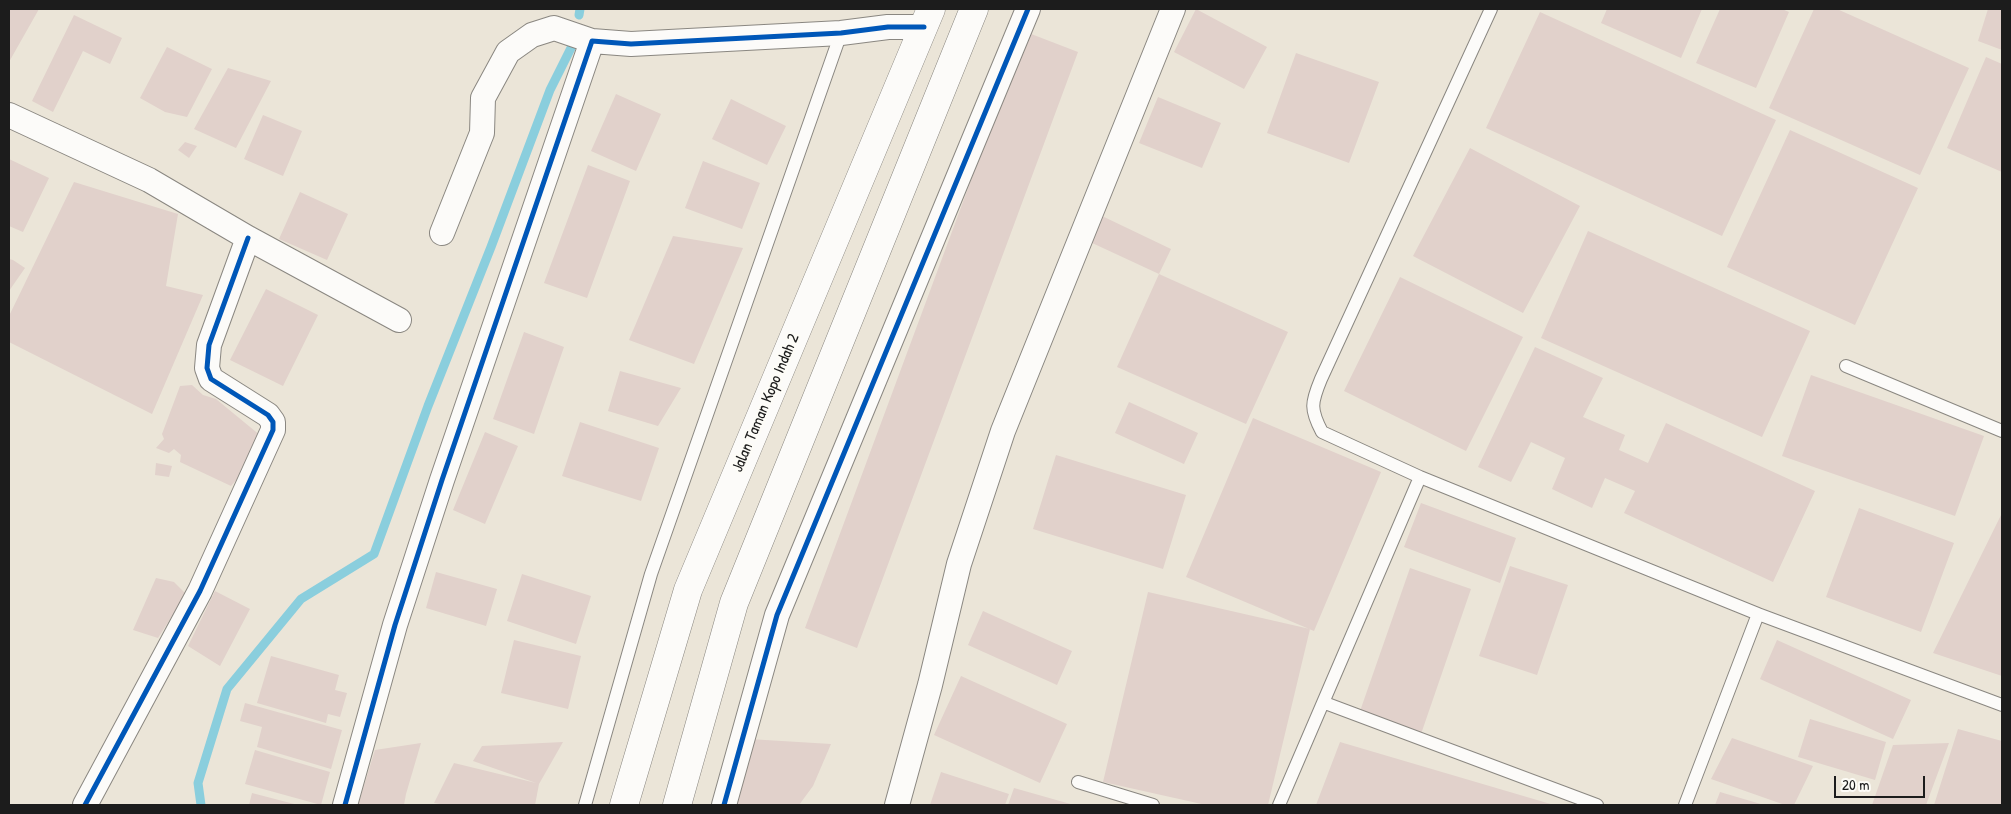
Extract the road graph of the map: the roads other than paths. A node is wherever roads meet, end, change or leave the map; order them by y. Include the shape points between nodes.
1 (974, 9) edge
2 (1028, 9) edge
3 (1173, 9) edge
4 (1491, 9) edge
5 (928, 18) edge
6 (841, 34) junction
7 (592, 40) junction
8 (9, 115) edge
9 (843, 216) junction
10 (886, 226) junction
11 (442, 234) dead end
12 (248, 238) junction
13 (399, 320) dead end
14 (1846, 366) dead end
15 (2002, 431) edge
16 (1420, 477) junction
17 (1758, 614) junction
18 (1325, 702) junction
19 (2002, 705) edge
20 (1078, 782) dead end
21 (85, 805) edge
22 (345, 805) edge
23 (585, 805) edge
24 (624, 805) edge
25 (677, 805) edge
26 (724, 805) edge
27 (898, 805) edge
28 (1153, 805) edge
29 (1280, 805) edge
30 (1597, 805) edge
31 (1685, 805) edge

1 - 10 main road
2 - 26 street via 777,615
3 - 27 street via 1004,431 959,564
4 - 16 lane via 1321,379 1312,408 1322,432
5 - 6 street
5 - 9 main road, Jalan Taman Kopo Indah 2
6 - 7 street via 631,44
6 - 23 lane via 651,574
7 - 11 street via 554,28 532,36 508,52 483,98 482,133
7 - 22 street via 442,480 401,607
8 - 12 street via 149,180
9 - 10 main road
9 - 24 main road, Jalan Taman Kopo Indah 2 via 688,590
10 - 25 main road via 734,603
12 - 13 street
12 - 21 street via 208,345 206,368 210,379 268,415 274,422 273,430 200,591
14 - 15 lane
16 - 17 lane
16 - 18 lane
17 - 19 lane
17 - 31 lane
18 - 29 lane
18 - 30 lane
20 - 28 lane

